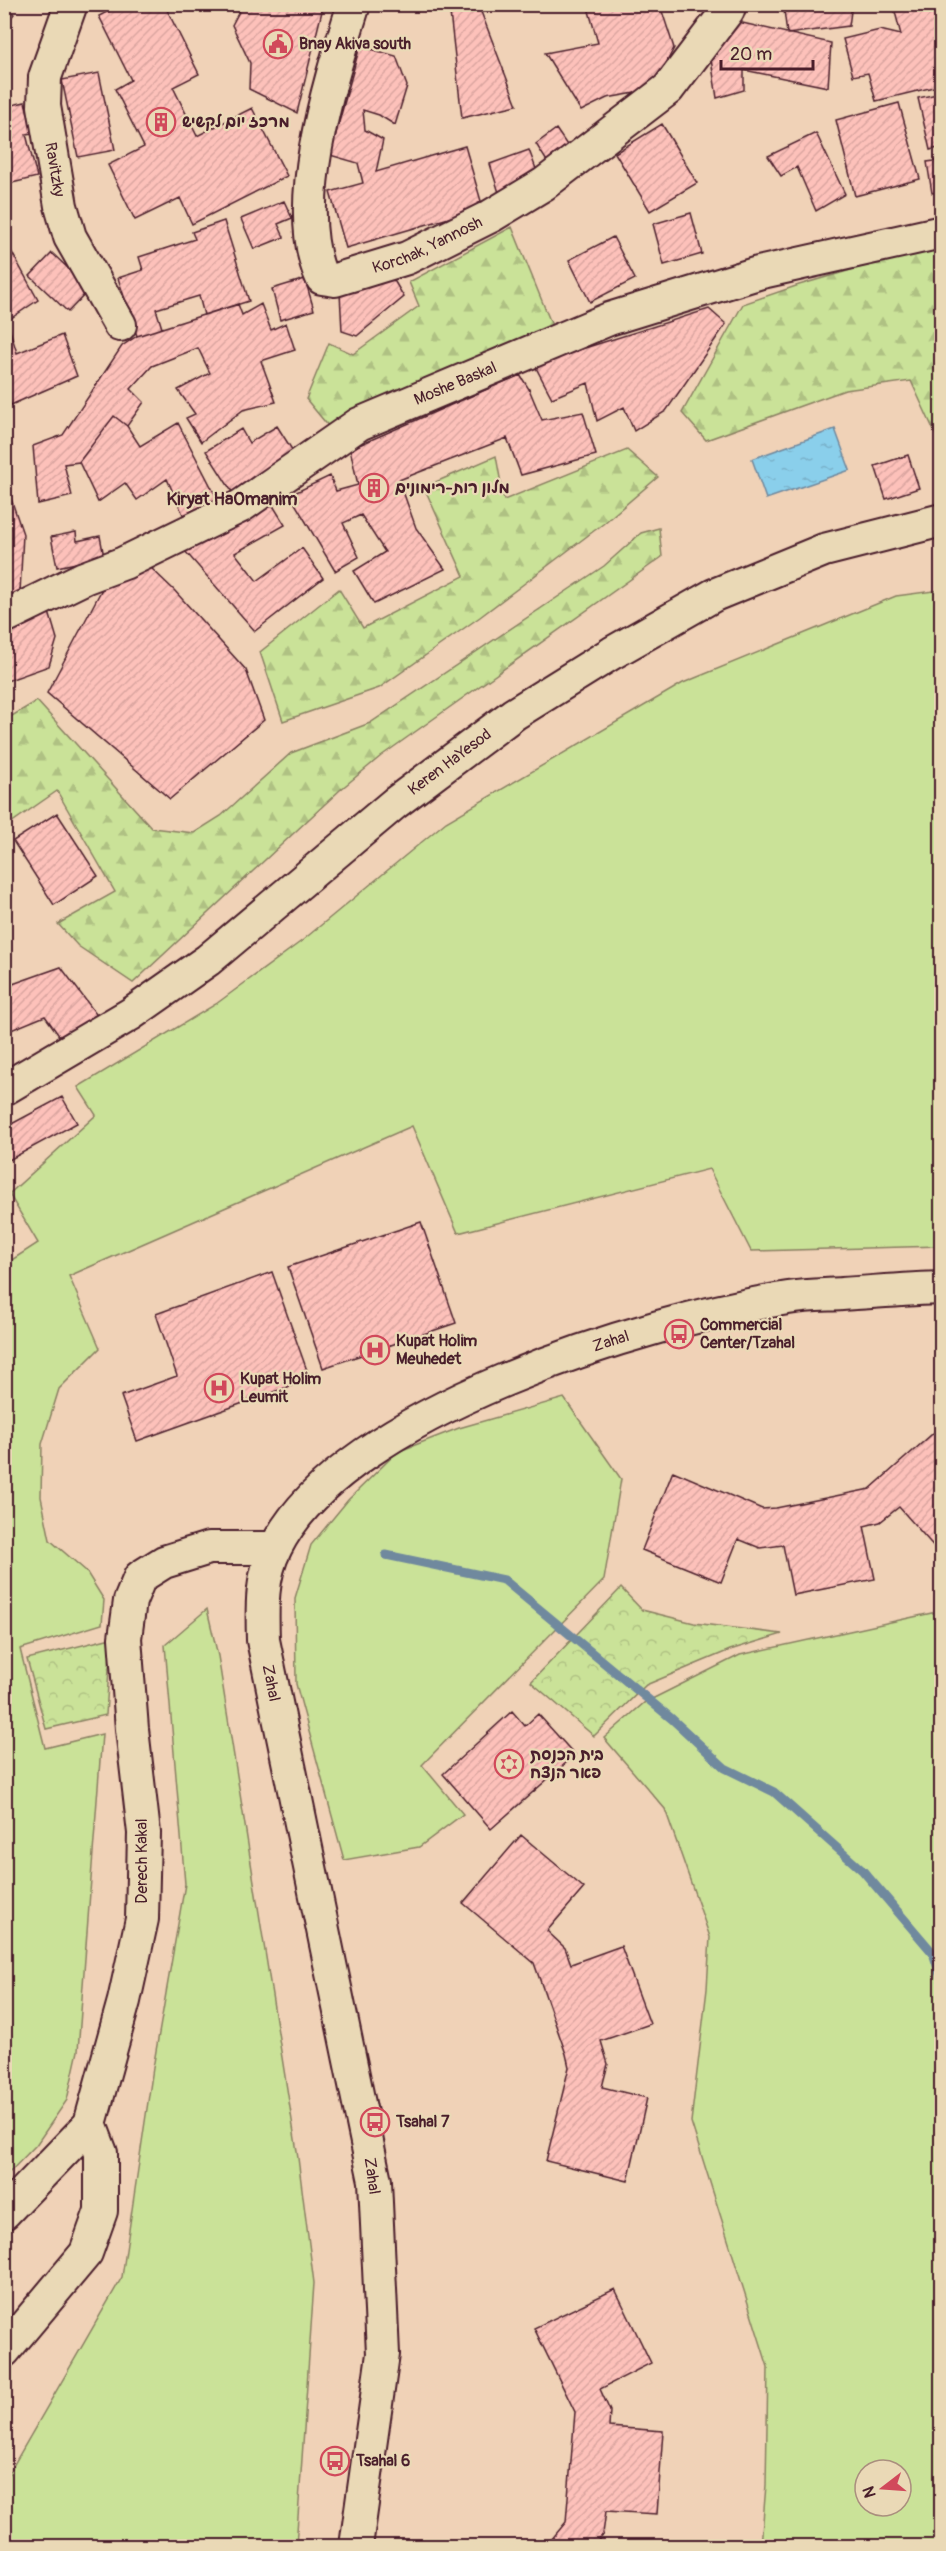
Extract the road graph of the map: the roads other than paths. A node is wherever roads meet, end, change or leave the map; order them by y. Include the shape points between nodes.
1 (71, 4) edge
2 (354, 4) edge
3 (730, 4) edge
4 (942, 232) edge
5 (120, 325) dead end
6 (942, 520) edge
7 (4, 617) edge
8 (4, 1089) edge
9 (942, 1288) edge
10 (275, 1548) junction
11 (90, 2124) junction
12 (4, 2213) edge
13 (4, 2351) edge
14 (356, 2547) edge

1 - 5 street, Ravitzky via 45,77 44,106 60,206 70,237
2 - 3 street, Korchak, Yannosh via 334,69 309,195 315,261 322,278 335,280 406,258 491,216 544,184 668,89
4 - 7 street, Moshe Baskal via 758,273 609,319 359,424 241,506
6 - 8 street, Keren HaYesod via 824,550 714,595 612,653 514,714 395,803 208,960 131,1014
9 - 10 street, Zahal via 789,1298 655,1328 548,1362 446,1407 392,1436 344,1469 303,1507
10 - 11 street, Derech Kakal via 209,1548 164,1562 140,1577 130,1601 125,1638 144,1833 142,1919
10 - 14 street, Zahal via 262,1592 263,1640 375,2181 383,2354
11 - 12 street, Derech Kakal
11 - 13 street via 101,2153 101,2211 86,2253

